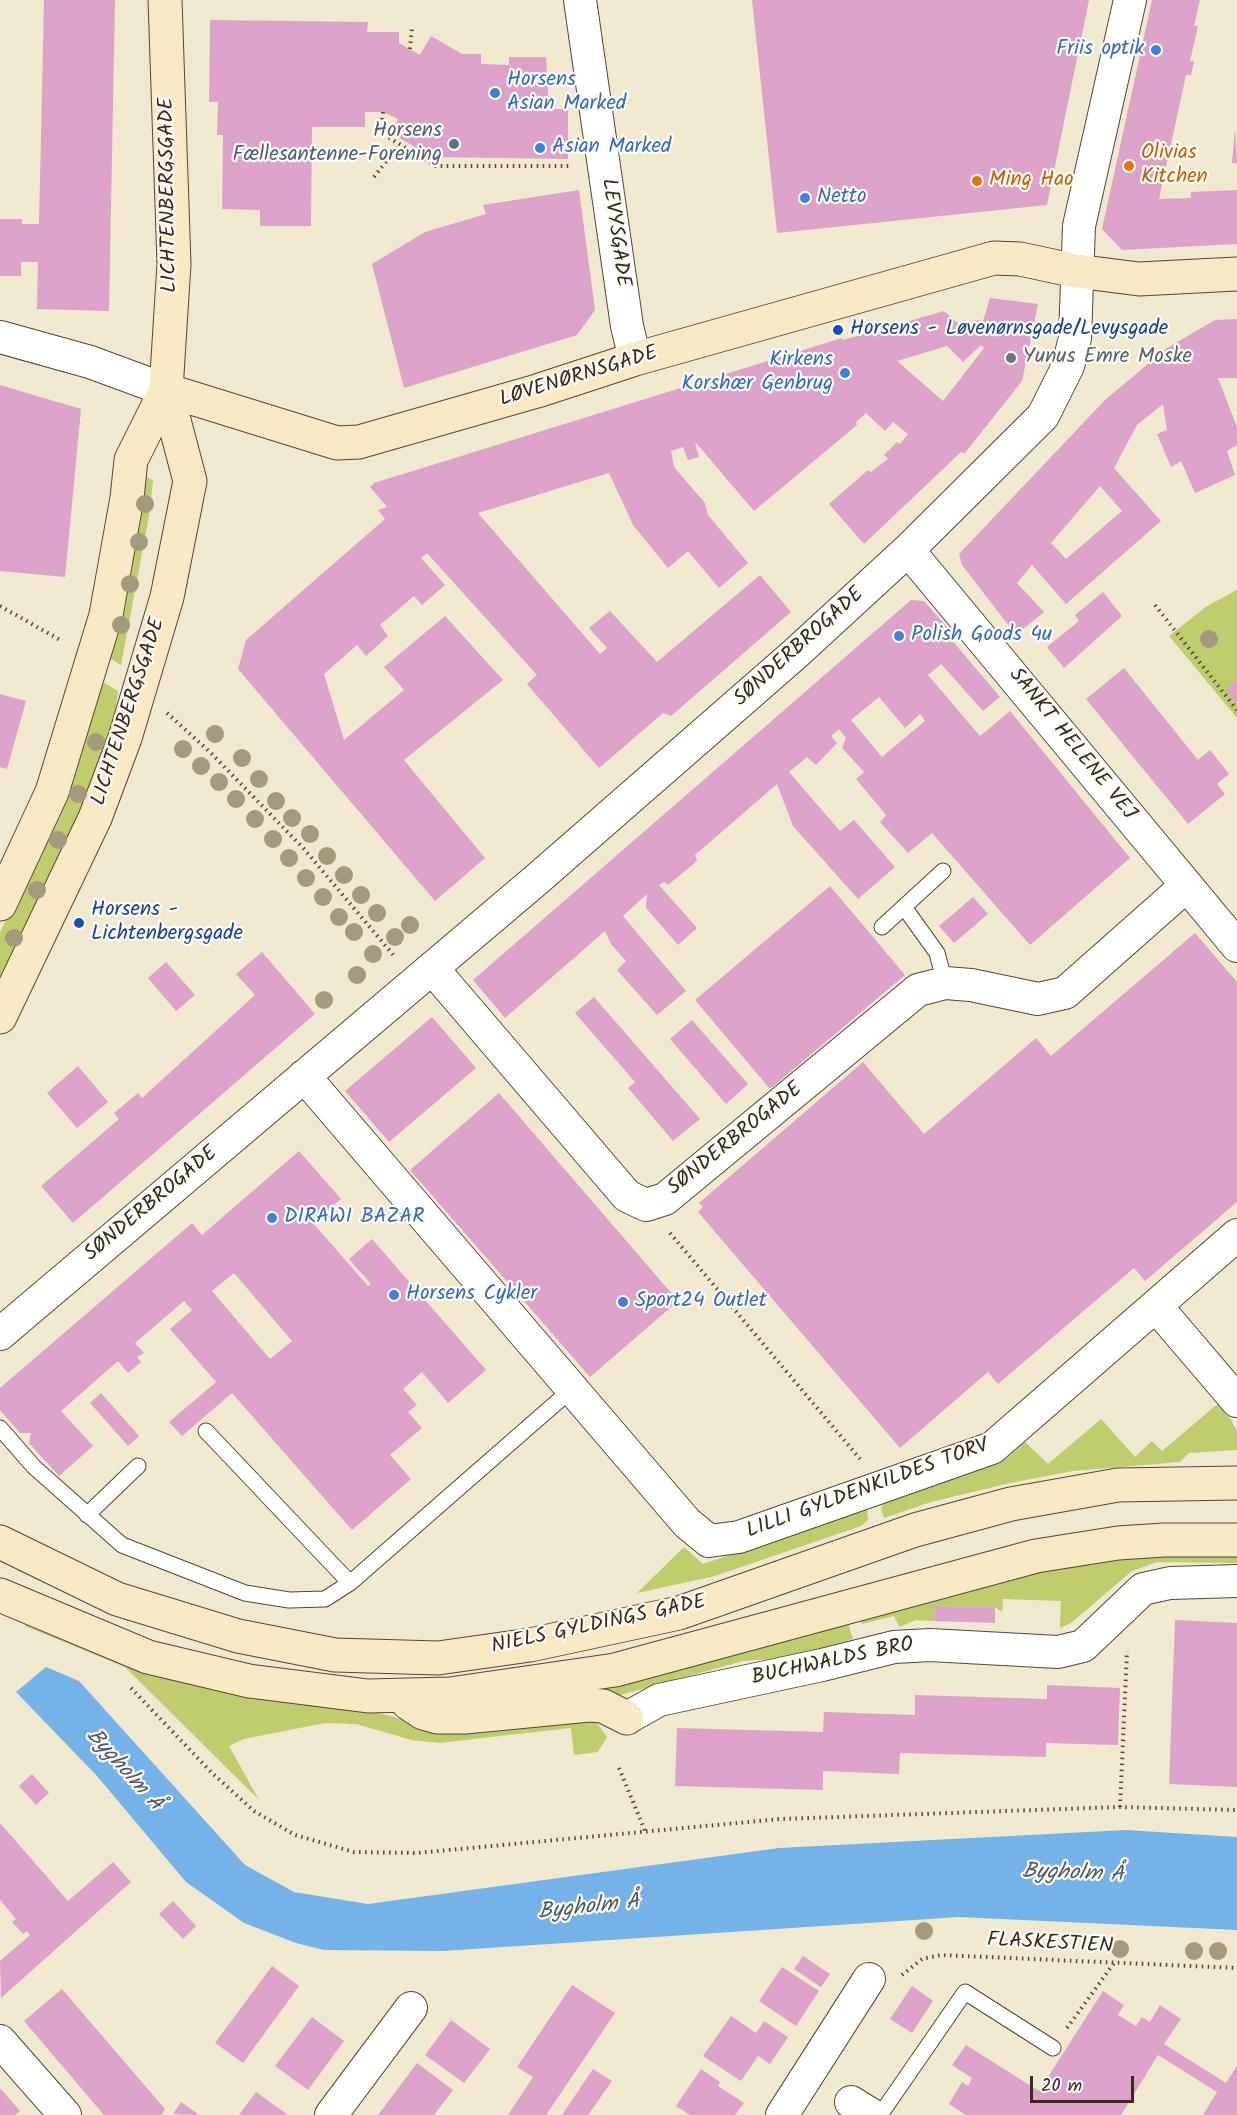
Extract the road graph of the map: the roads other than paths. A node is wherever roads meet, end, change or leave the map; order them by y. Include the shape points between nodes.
1 (165, 0) edge
2 (580, 0) edge
3 (1130, 0) edge
4 (1076, 271) junction
5 (1237, 274) edge
6 (0, 337) edge
7 (635, 359) junction
8 (166, 390) junction
9 (908, 550) junction
10 (943, 872) dead end
11 (1186, 886) junction
12 (0, 904) edge
13 (904, 907) junction
14 (882, 927) dead end
15 (1237, 946) edge
16 (424, 975) junction
17 (958, 984) junction
18 (0, 1017) edge
19 (304, 1076) junction
20 (1237, 1235) edge
21 (1156, 1306) junction
22 (0, 1334) edge
23 (572, 1389) junction
24 (1237, 1401) edge
25 (0, 1428) edge
26 (206, 1431) dead end
27 (138, 1466) dead end
28 (1237, 1483) edge
29 (87, 1515) junction
30 (1237, 1518) edge
31 (1237, 1540) edge
32 (0, 1542) edge
33 (1036, 1556) junction
34 (1237, 1581) edge
35 (350, 1582) junction
36 (0, 1594) edge
37 (401, 1695) junction
38 (627, 1719) joint
39 (869, 1979) road end
40 (411, 2008) dead end
41 (0, 2041) edge
42 (1053, 2048) road end
43 (66, 2115) edge
44 (331, 2115) edge
45 (782, 2115) edge
46 (880, 2115) edge

1 - 8 street, LICHTENBERGSGADE via 174,264
2 - 7 street, LEVYSGADE
3 - 4 street, SØNDERBROGADE via 1079,226
4 - 5 street, LØVENØRNSGADE via 1139,279
4 - 7 street, LØVENØRNSGADE via 1020,259 994,258
4 - 9 street, SØNDERBROGADE via 1075,338 1056,395 1043,416
6 - 8 street, LØVENØRNSGADE via 90,362
7 - 8 street, LØVENØRNSGADE via 537,392 359,442 337,443
8 - 12 street, LICHTENBERGSGADE via 131,460 128,498 106,615 52,792
8 - 18 street, LICHTENBERGSGADE via 190,482 167,597 140,692 96,818
9 - 11 street, SANKT HELENE VEJ
9 - 16 street, SØNDERBROGADE
10 - 13 lane
11 - 15 street, SANKT HELENE VEJ
11 - 17 street via 1065,993 1038,999
13 - 14 lane
13 - 17 lane
16 - 17 street, SØNDERBROGADE via 627,1196 646,1205 665,1199 918,990
16 - 19 street, SØNDERBROGADE
19 - 22 street, SØNDERBROGADE
19 - 23 street
20 - 21 street, LILLI GYLDENKILDES TORV
21 - 23 street, LILLI GYLDENKILDES TORV via 992,1448 739,1537 709,1541 687,1523
21 - 24 street
23 - 35 lane
25 - 29 lane via 34,1467
26 - 35 lane
27 - 29 lane
28 - 32 street, NIELS GYLDINGS GADE via 1118,1485 1011,1504 915,1530 679,1613 530,1645 438,1658 335,1655 238,1636 117,1599
29 - 35 lane via 122,1545 245,1593 289,1600 326,1599
30 - 33 street via 1083,1532
31 - 33 street, NIELS GYLDINGS GADE via 1153,1540
33 - 37 street, NIELS GYLDINGS GADE via 615,1670 450,1694
34 - 38 street, BUCHWALDS BRO via 1170,1582 1143,1589 1083,1646 1058,1652 930,1644 894,1647 659,1700
36 - 37 street, NIELS GYLDINGS GADE via 148,1657 249,1681 368,1696
37 - 38 street via 412,1707 437,1717 589,1705 603,1706
39 - 45 street
40 - 44 street
41 - 43 street
42 - 46 lane via 965,1992

